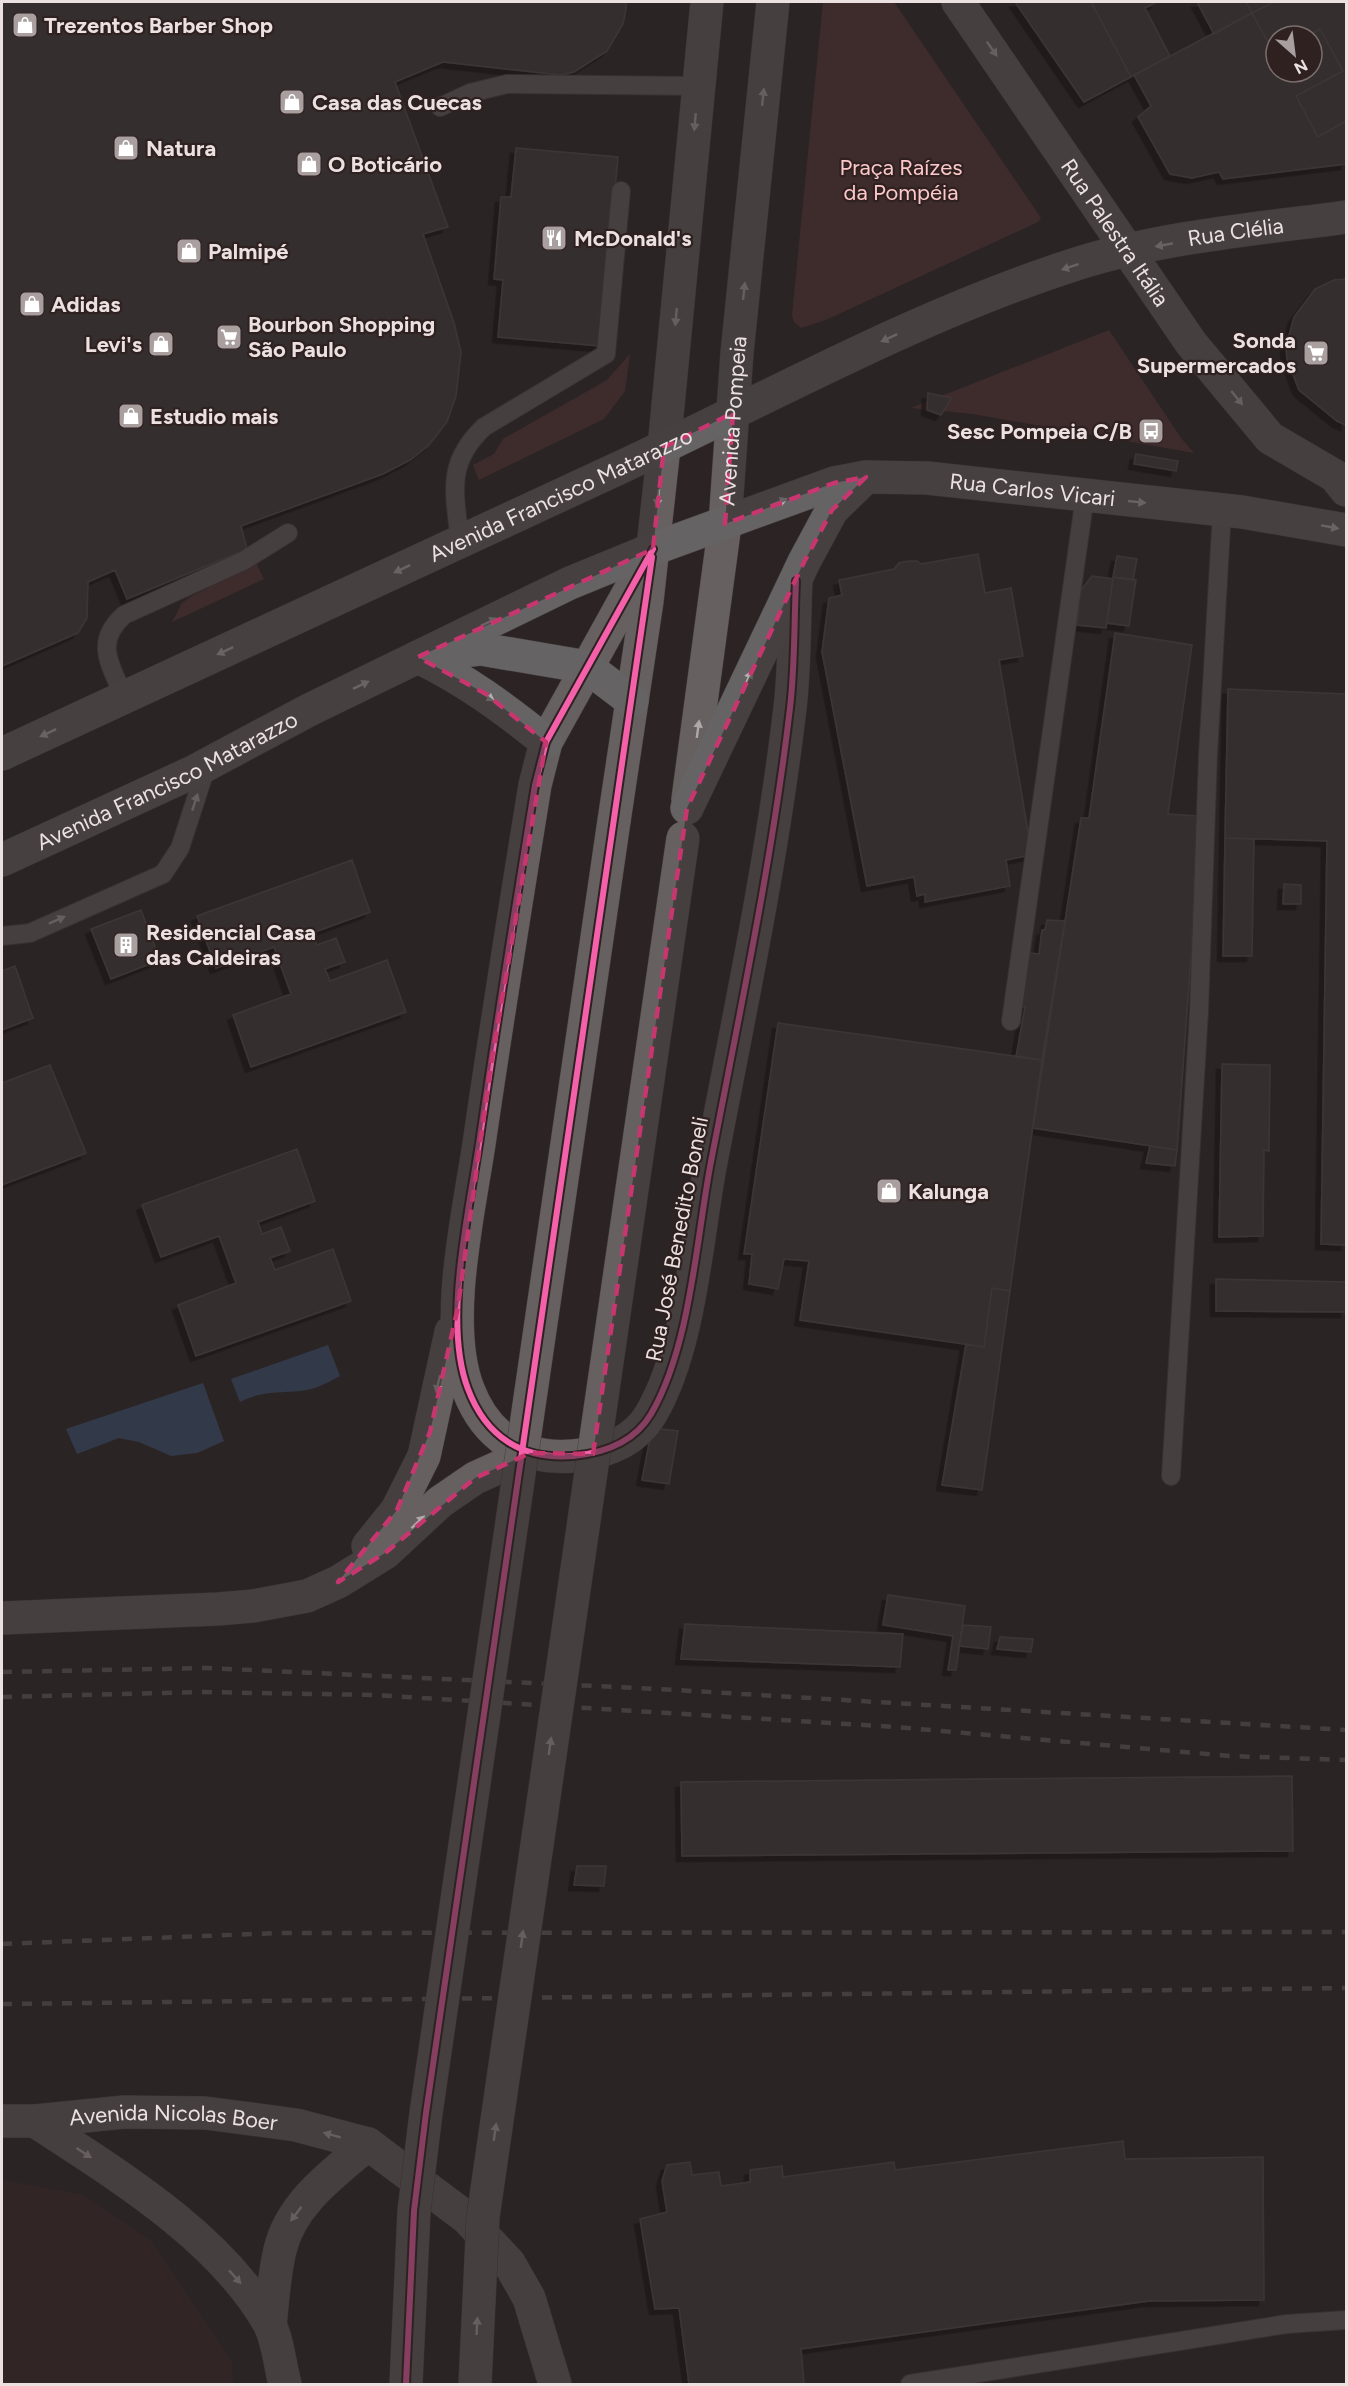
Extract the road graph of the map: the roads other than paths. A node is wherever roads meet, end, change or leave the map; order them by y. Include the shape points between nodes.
1 (707, 2) edge
2 (772, 2) edge
3 (958, 2) edge
4 (698, 86) junction
5 (440, 107) dead end
6 (621, 191) dead end
7 (1347, 217) edge
8 (1126, 251) junction
9 (733, 412) junction
10 (664, 447) junction
11 (866, 477) junction
12 (1347, 490) edge
13 (1085, 496) junction
14 (1222, 511) junction
15 (725, 524) junction
16 (1347, 530) edge
17 (288, 533) dead end
18 (460, 542) junction
19 (653, 549) junction
20 (796, 581) junction
21 (418, 657) junction
22 (587, 666) junction
23 (124, 698) junction
24 (632, 701) junction
25 (546, 742) junction
26 (2, 754) edge
27 (207, 764) junction
28 (685, 823) junction
29 (2, 860) edge
30 (2, 936) edge
31 (1011, 1021) dead end
32 (458, 1307) junction
33 (530, 1453) junction
34 (1171, 1476) dead end
35 (338, 1582) junction
36 (2, 1618) edge
37 (2, 2121) edge
38 (35, 2121) junction
39 (368, 2144) junction
40 (1347, 2320) edge
41 (270, 2325) junction
42 (285, 2385) edge
43 (406, 2385) edge
44 (475, 2385) edge
45 (555, 2385) edge
46 (910, 2385) edge

1 - 4 main road
9 -> 2 main road, Avenida Pompeia
3 -> 8 main road, Rua Palestra Itália
4 - 5 lane via 507,84 470,93
4 -> 10 main road
6 - 18 lane via 606,354 484,427 469,442 454,471
7 -> 8 main road, Rua Clélia
8 -> 9 main road, Avenida Francisco Matarazzo via 1074,265 915,326
8 -> 12 main road, Rua Palestra Itália via 1191,343 1270,438 1335,476
9 - 10 main road, Avenida Francisco Matarazzo
9 - 15 main road, Avenida Pompeia
10 - 18 main road, Avenida Francisco Matarazzo
10 -> 19 main road
11 - 13 main road, Rua Carlos Vicari via 927,478
15 -> 11 main road, Rua Carlos Vicari via 834,483
11 - 20 main road via 832,510
13 -> 14 main road, Rua Carlos Vicari
13 - 31 lane
14 -> 16 main road, Rua Carlos Vicari
14 - 34 lane via 1208,754 1200,1011
15 - 19 main road, Avenida Francisco Matarazzo
28 -> 15 main road, Avenida Pompeia
17 - 23 lane via 243,561 124,615 112,626 106,649
18 -> 23 main road, Avenida Francisco Matarazzo
21 -> 19 main road, Avenida Francisco Matarazzo via 570,583
19 - 22 main road, Rua José Benedito Boneli
19 - 24 main road
28 -> 20 main road
20 - 33 main road, Rua José Benedito Boneli via 790,704 774,821 693,1270 668,1379 649,1418 627,1439 602,1453
21 - 22 main road via 481,649
21 -> 25 main road via 486,694
27 -> 21 main road, Avenida Francisco Matarazzo
22 - 24 main road
22 - 25 main road, Rua José Benedito Boneli
23 -> 26 main road, Avenida Francisco Matarazzo
24 - 43 main road, bridge via 426,2113 414,2211
25 - 32 main road, Rua José Benedito Boneli via 535,785 491,1064 465,1232
27 - 29 main road, Avenida Francisco Matarazzo
30 -> 27 lane via 30,933 163,874 180,848
44 -> 28 main road, Avenida Pompeia, bridge via 483,2217
32 - 33 main road, Rua José Benedito Boneli via 460,1360 468,1390 500,1438
32 -> 35 main road via 430,1432 413,1481 397,1510
35 -> 33 main road via 385,1553 440,1502 475,1478
35 - 36 main road via 307,1596 253,1606
37 - 38 main road
39 -> 38 main road, Avenida Nicolas Boer via 296,2125 205,2113 124,2112
38 -> 41 main road, Avenida Nicolas Boer via 204,2244 241,2283
39 -> 41 main road via 318,2186 290,2221 280,2250
39 - 45 main road, Avenida Nicolas Boer via 467,2218 509,2263 529,2298
40 - 46 lane via 1287,2324
41 - 42 main road, Avenida Nicolas Boer

